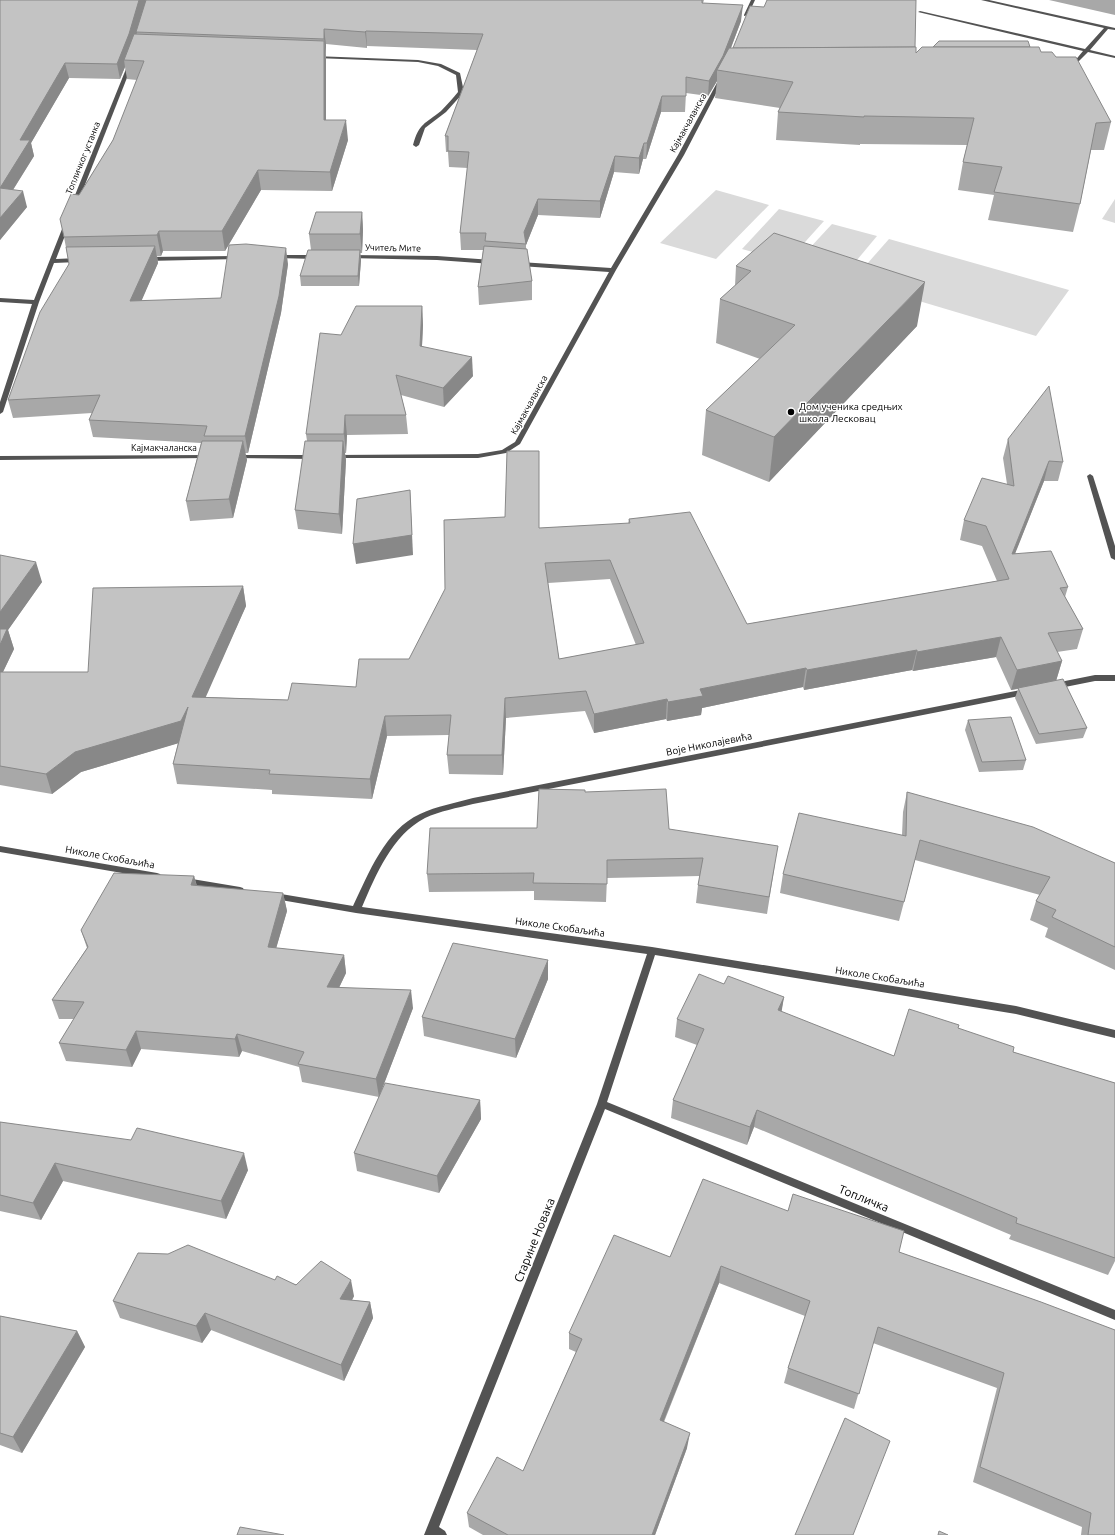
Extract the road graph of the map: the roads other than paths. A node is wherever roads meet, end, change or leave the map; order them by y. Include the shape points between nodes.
1 (753, 0) edge
2 (983, 0) edge
3 (920, 12) dead end
4 (739, 14) edge
5 (747, 14) junction
6 (744, 22) edge
7 (1107, 27) junction
8 (1115, 29) edge
9 (1086, 50) junction
10 (133, 57) edge
11 (308, 57) edge
12 (1115, 57) edge
13 (1068, 71) edge
14 (725, 72) edge
15 (416, 145) dead end
16 (72, 210) edge
17 (69, 217) edge
18 (342, 256) edge
19 (272, 257) edge
20 (326, 257) edge
21 (240, 258) edge
22 (138, 259) edge
23 (84, 260) edge
24 (52, 261) junction
25 (501, 262) edge
26 (517, 263) edge
27 (613, 270) junction
28 (0, 300) edge
29 (36, 302) junction
30 (0, 412) edge
31 (215, 457) edge
32 (231, 457) edge
33 (319, 457) edge
34 (327, 457) edge
35 (0, 458) edge
36 (1090, 476) dead end
37 (1115, 558) edge
38 (1115, 678) edge
39 (0, 850) edge
40 (246, 891) edge
41 (269, 895) edge
42 (356, 910) junction
43 (652, 951) junction
44 (1115, 1034) edge
45 (602, 1104) junction
46 (1115, 1315) edge
47 (434, 1533) edge

1 - 5 street
2 - 7 street
3 - 9 street
4 - 5 street
5 - 6 street
7 - 8 street
7 - 9 street
9 - 12 street
9 - 13 street
10 - 16 street, Топличког устанка
11 - 15 street via 418,61 439,65 458,74 461,92 444,111 424,125 418,133
14 - 27 street, Кајмакчаланска via 681,155
17 - 24 street
18 - 25 street, Учитељ Мите
19 - 20 street
21 - 22 street
23 - 24 street
24 - 29 street
26 - 27 street
27 - 34 street, Кајмакчаланска via 518,443 514,446 504,452 478,456
28 - 29 street
29 - 30 street
31 - 35 street, Кајмакчаланска
32 - 33 street
36 - 37 street
38 - 42 street, Воје Николајевића via 1096,678 1039,689 473,801 436,811 417,819 396,838 378,864
39 - 40 street, Николе Скобаљића
41 - 42 street, Николе Скобаљића
42 - 43 street, Николе Скобаљића
43 - 44 street, Николе Скобаљића via 1016,1010
43 - 45 street, Старине Новака
45 - 46 street, Топличка
45 - 47 street, Старине Новака

